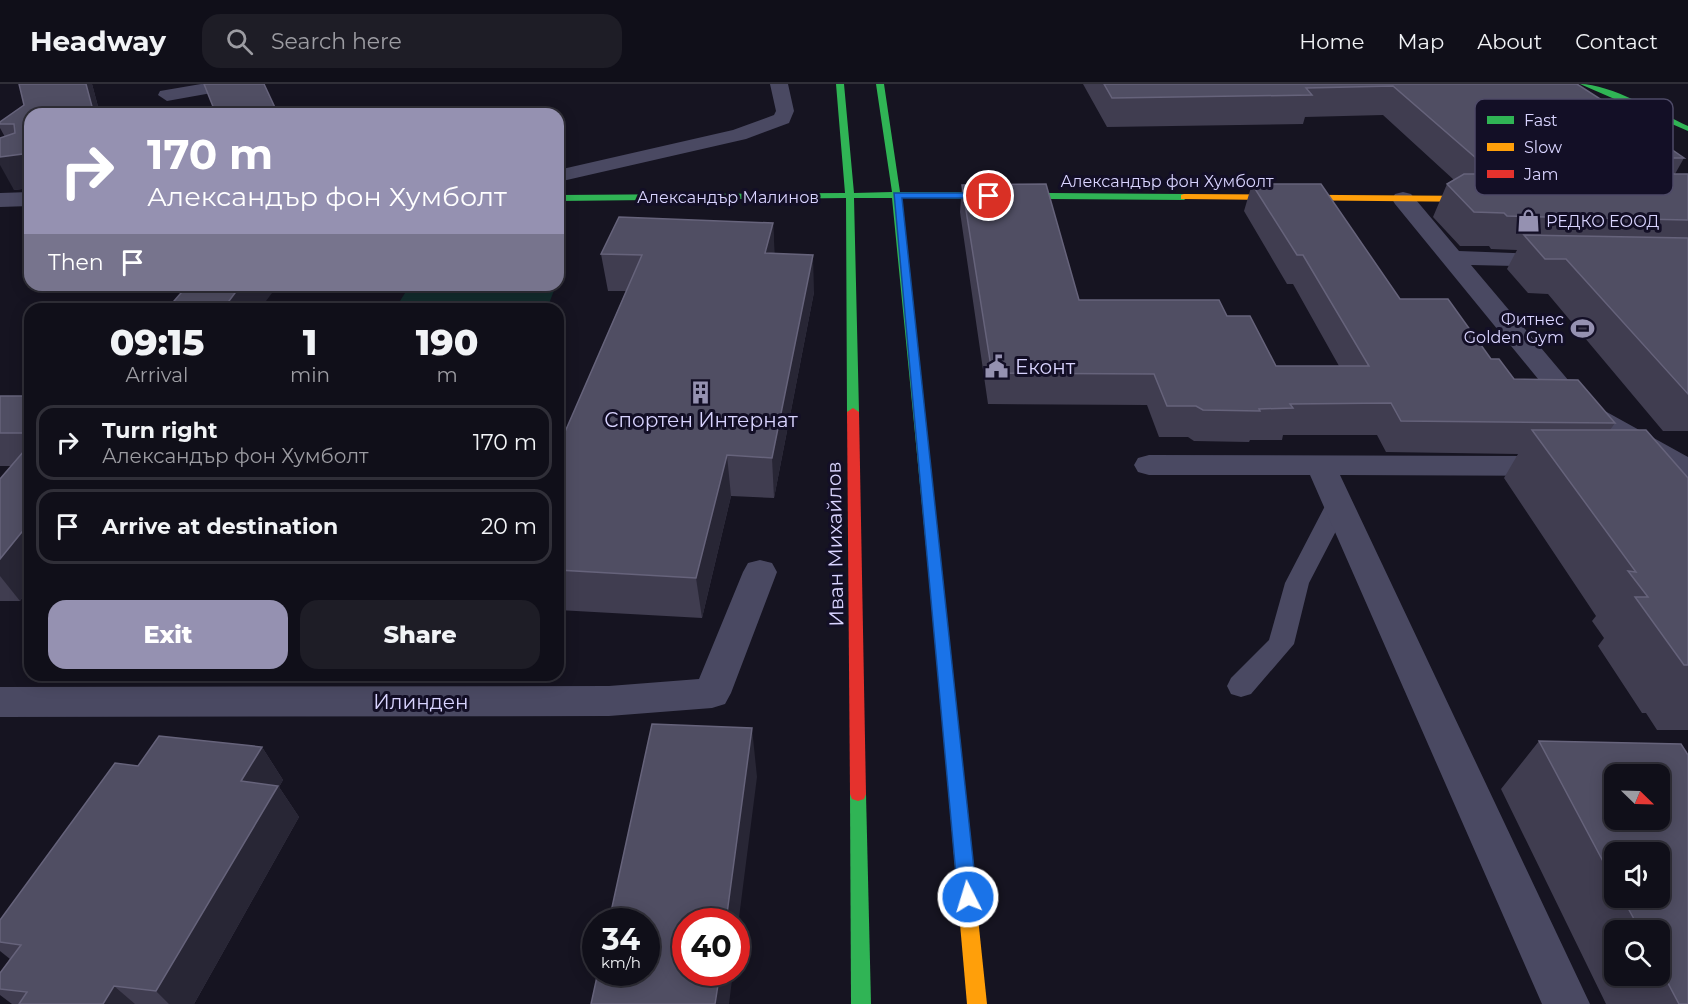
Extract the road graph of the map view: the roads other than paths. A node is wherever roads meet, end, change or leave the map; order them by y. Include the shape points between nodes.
1 (234, 84) edge
2 (779, 84) edge
3 (840, 84) edge
4 (880, 84) edge
5 (1584, 84) edge
6 (165, 90) edge
7 (1623, 99) edge
8 (171, 108) edge
9 (1673, 122) edge
10 (1688, 129) edge
11 (564, 175) edge
12 (897, 195) junction
13 (850, 196) junction
14 (564, 198) edge
15 (24, 199) edge
16 (1403, 199) junction
17 (1498, 199) edge
18 (0, 200) edge
19 (1452, 258) junction
20 (1582, 261) edge
21 (1149, 465) dead end
22 (1321, 465) junction
23 (1583, 466) edge
24 (1618, 466) edge
25 (1685, 474) edge
26 (1337, 506) junction
27 (760, 572) dead end
28 (1241, 686) dead end
29 (0, 702) edge
30 (861, 1004) edge
31 (977, 1004) edge
32 (1566, 1004) edge

1 - 6 street
2 - 11 street via 783,119 768,126
3 - 13 street, Иван Михайлов
4 - 12 street
5 - 7 street
6 - 8 street
9 - 10 street
12 - 13 street, Александър Малинов
12 - 16 street, Александър фон Хумболт
12 - 31 street
13 - 14 street, Александър Малинов
13 - 30 street, Иван Михайлов
15 - 18 street
16 - 17 street, Александър фон Хумболт
16 - 19 street
19 - 20 street
19 - 25 street via 1575,406
21 - 22 street
22 - 23 street
22 - 26 street
24 - 25 street
26 - 28 lane via 1297,583 1281,644
26 - 32 street
27 - 29 street, Илинден via 712,693 609,701

